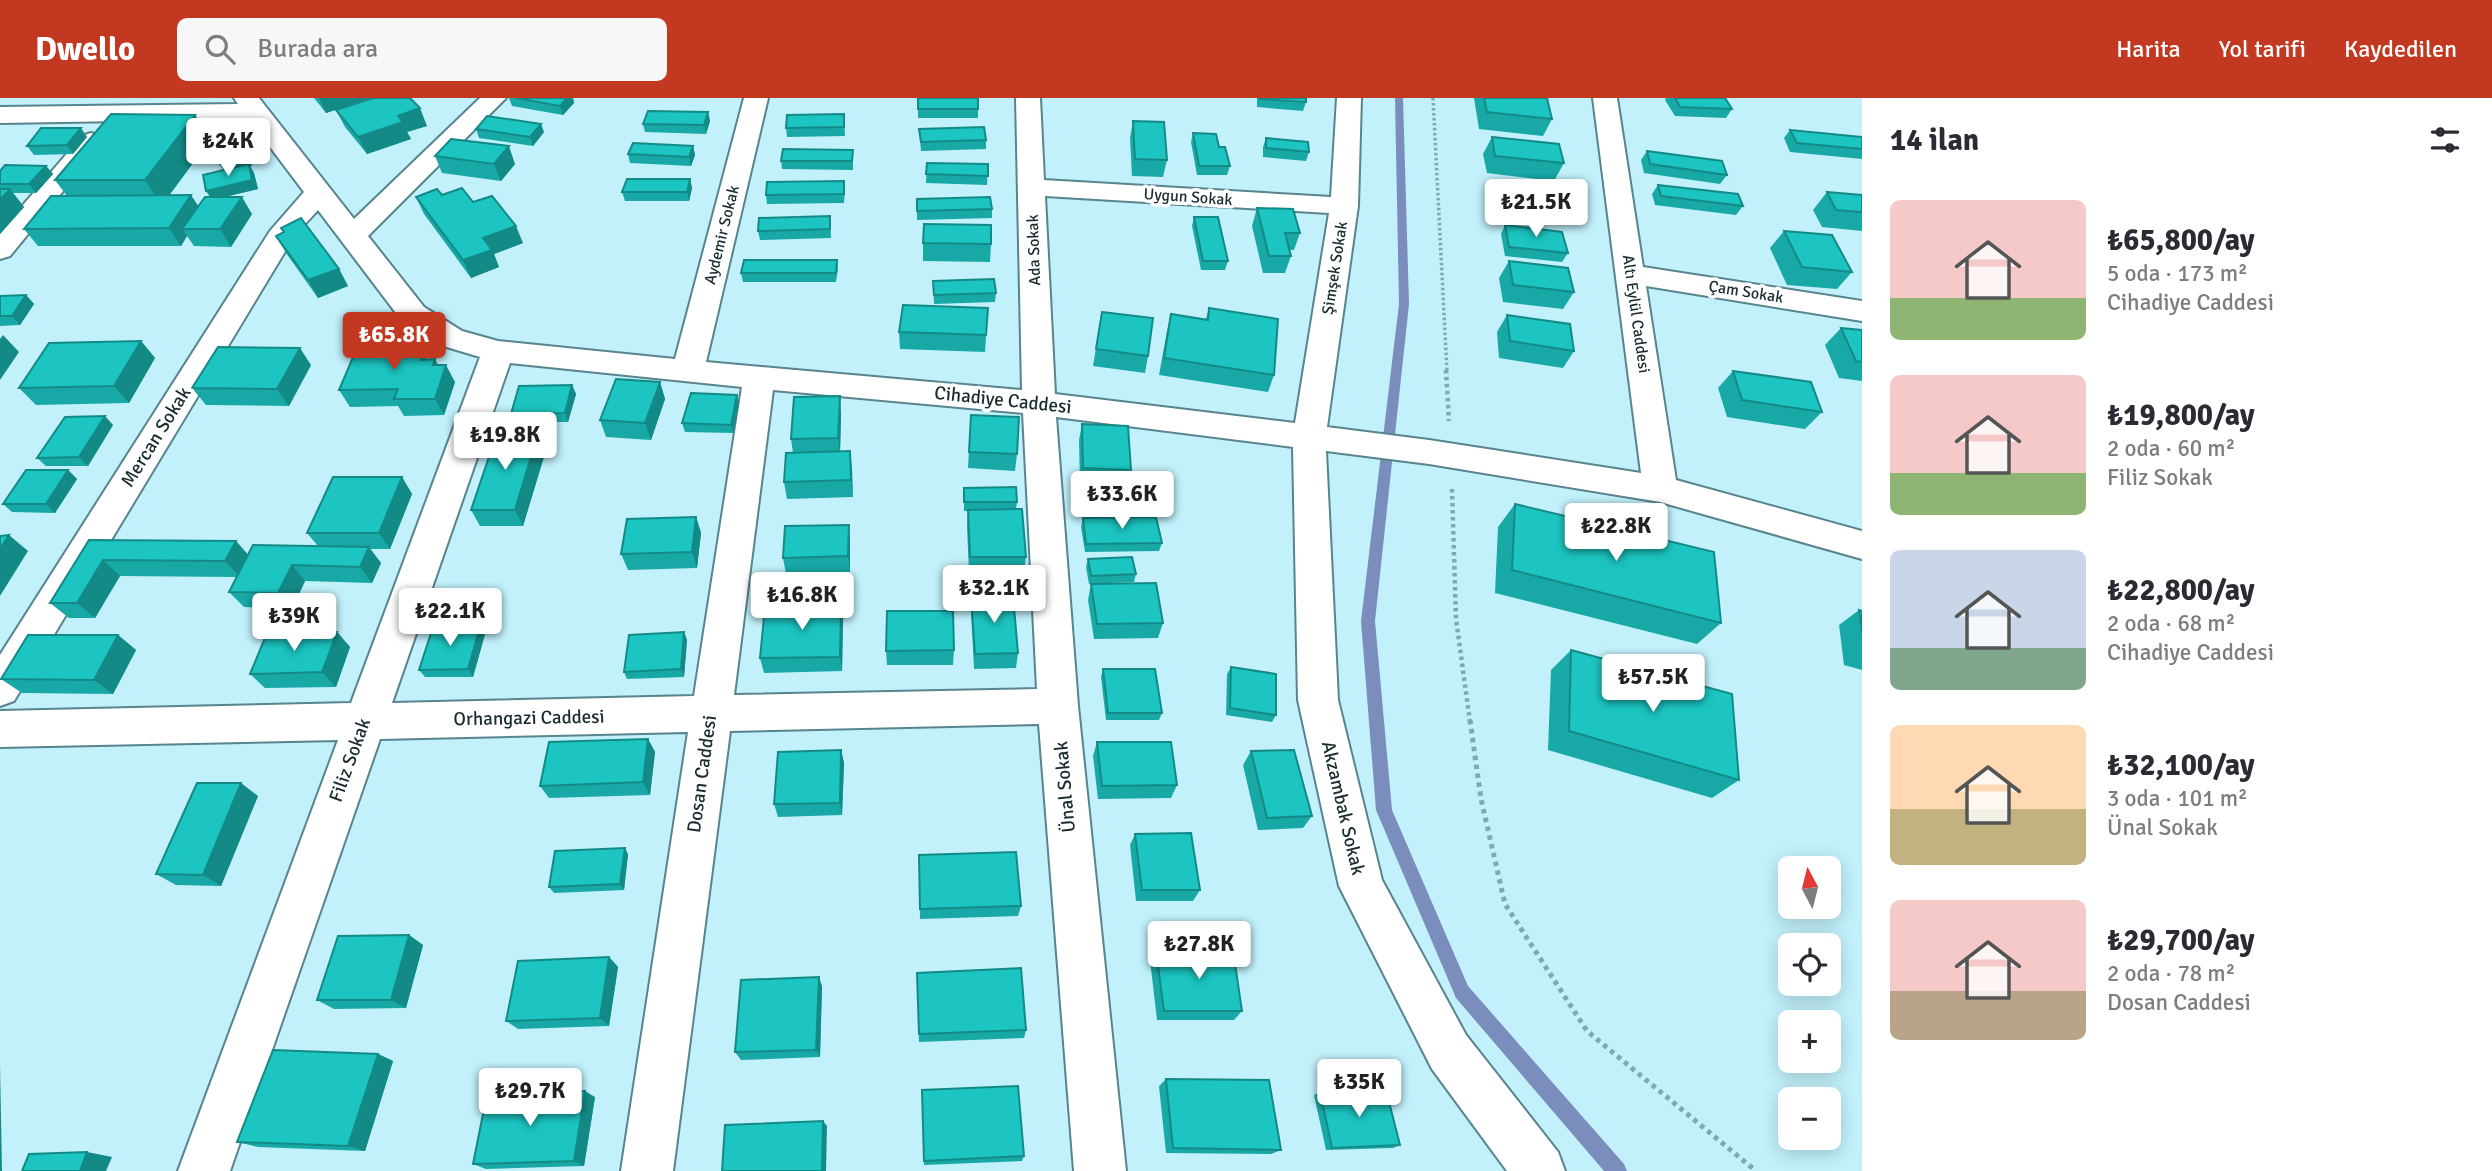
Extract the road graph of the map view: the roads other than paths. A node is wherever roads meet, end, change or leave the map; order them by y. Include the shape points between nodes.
1 (494, 98) edge
2 (756, 98) edge
3 (1028, 98) edge
4 (1349, 98) edge
5 (1605, 98) edge
6 (252, 104) edge
7 (114, 114) junction
8 (0, 115) edge
9 (1032, 187) junction
10 (320, 191) junction
11 (1344, 206) junction
12 (353, 235) junction
13 (0, 250) edge
14 (1630, 274) junction
15 (1862, 311) edge
16 (498, 351) junction
17 (688, 372) junction
18 (759, 377) junction
19 (1039, 403) junction
20 (1322, 439) junction
21 (1660, 489) junction
22 (1862, 545) edge
23 (0, 689) edge
24 (1058, 706) junction
25 (711, 714) junction
26 (363, 722) junction
27 (0, 729) edge
28 (204, 1171) edge
29 (647, 1171) edge
30 (1100, 1171) edge
31 (1539, 1171) edge

1 - 12 street
2 - 17 street, Aydemir Sokak
3 - 9 street, Ada Sokak
4 - 11 street, Şimşek Sokak
5 - 14 street, Altı Eylül Caddesi
6 - 7 street
6 - 10 street, Cihadiye Caddesi
7 - 8 street
7 - 13 street
9 - 11 street, Uygun Sokak
9 - 19 street, Ada Sokak
10 - 12 street, Cihadiye Caddesi
10 - 23 street, Mercan Sokak via 284,231
11 - 20 street, Şimşek Sokak
12 - 16 street, Cihadiye Caddesi via 413,314 451,338
14 - 15 street, Çam Sokak
14 - 21 street, Altı Eylül Caddesi
16 - 17 street, Cihadiye Caddesi
16 - 26 street, Filiz Sokak
17 - 18 street, Cihadiye Caddesi
18 - 19 street, Cihadiye Caddesi
18 - 25 street, Dosan Caddesi
19 - 20 street, Cihadiye Caddesi
19 - 24 street, Ünal Sokak
20 - 21 street, Cihadiye Caddesi
20 - 31 street, Akzambak Sokak via 1318,701 1361,886 1449,1052
21 - 22 street, Cihadiye Caddesi
24 - 25 street, Orhangazi Caddesi
24 - 30 street, Ünal Sokak
25 - 26 street, Orhangazi Caddesi
25 - 29 street, Dosan Caddesi
26 - 27 street, Orhangazi Caddesi
26 - 28 street, Filiz Sokak

